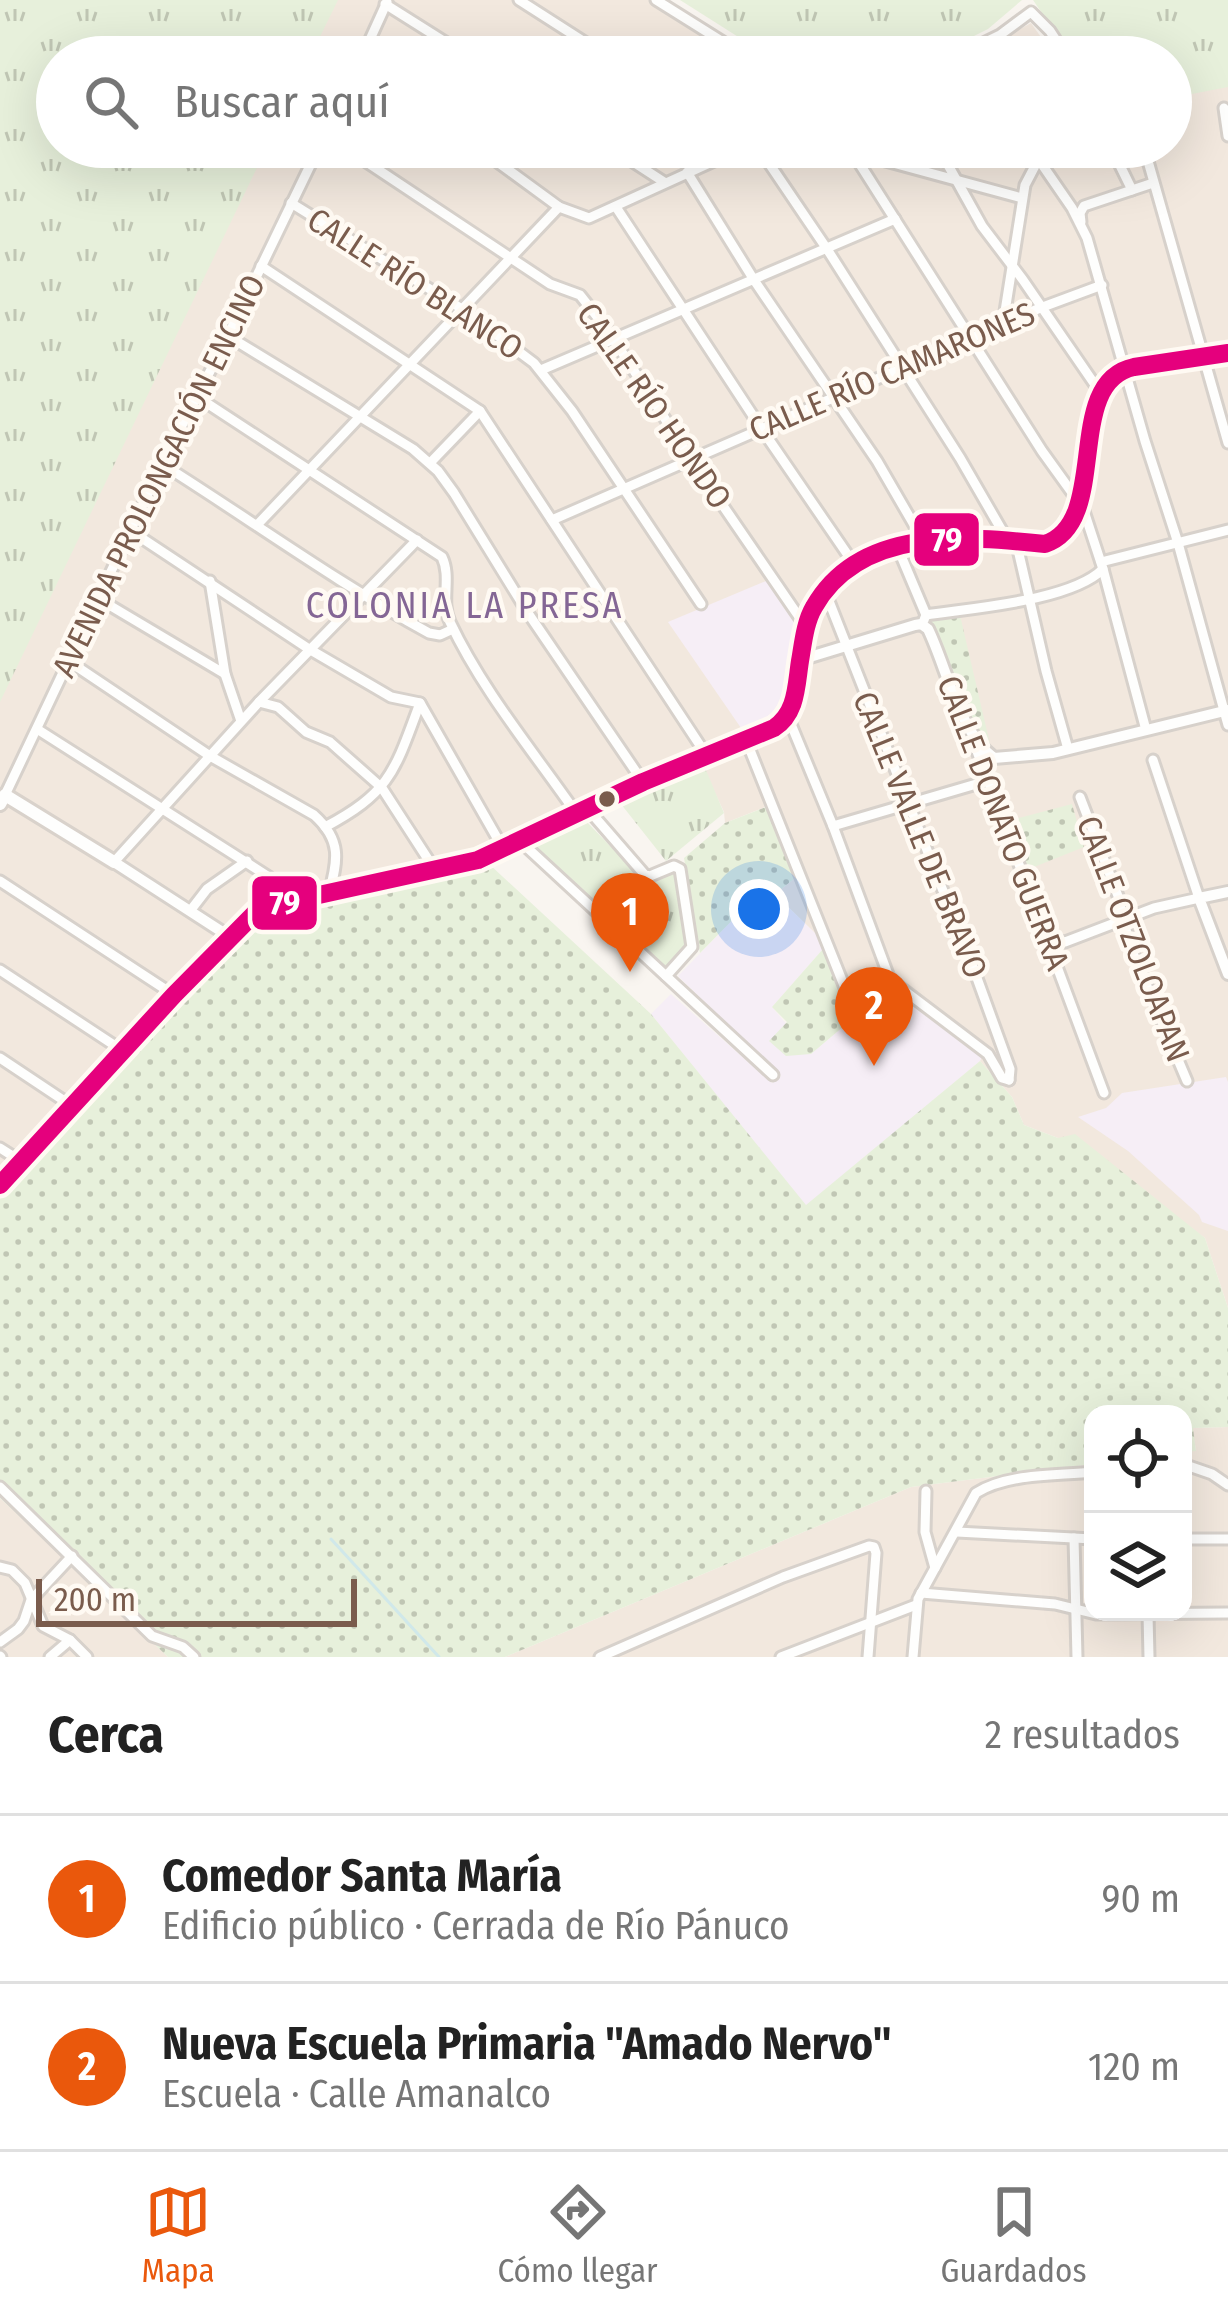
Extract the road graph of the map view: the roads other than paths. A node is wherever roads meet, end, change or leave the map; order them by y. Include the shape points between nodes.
1 (519, 0) edge
2 (656, 0) edge
3 (386, 2) edge
4 (371, 36) edge
5 (437, 36) edge
6 (575, 36) edge
7 (713, 36) edge
8 (999, 36) edge
9 (1051, 36) edge
10 (1224, 108) dead end
11 (1228, 136) edge
12 (308, 168) edge
13 (376, 168) edge
14 (506, 168) edge
15 (642, 168) edge
16 (696, 168) edge
17 (772, 168) edge
18 (862, 168) edge
19 (910, 168) edge
20 (950, 168) edge
21 (1034, 168) edge
22 (1045, 168) edge
23 (1121, 168) edge
24 (1149, 168) edge
25 (687, 172) junction
26 (664, 182) junction
27 (958, 182) junction
28 (1153, 183) junction
29 (1132, 190) junction
30 (1022, 198) junction
31 (291, 203) junction
32 (559, 207) junction
33 (616, 207) junction
34 (895, 219) junction
35 (1082, 227) junction
36 (827, 249) junction
37 (514, 257) junction
38 (261, 266) junction
39 (1013, 266) junction
40 (754, 280) junction
41 (1102, 285) junction
42 (1040, 308) junction
43 (462, 309) junction
44 (684, 311) junction
45 (1003, 324) junction
46 (228, 335) junction
47 (971, 339) junction
48 (614, 340) junction
49 (1228, 353) edge
50 (1202, 359) junction
51 (412, 364) junction
52 (902, 368) junction
53 (1124, 369) junction
54 (541, 370) junction
55 (1102, 395) junction
56 (196, 396) junction
57 (832, 397) junction
58 (481, 411) junction
59 (359, 417) junction
60 (761, 428) junction
61 (1228, 443) edge
62 (691, 459) junction
63 (430, 463) junction
64 (162, 464) junction
65 (309, 470) junction
66 (621, 488) junction
67 (1078, 500) junction
68 (552, 520) junction
69 (258, 524) junction
70 (1228, 530) edge
71 (131, 531) junction
72 (417, 540) junction
73 (921, 540) junction
74 (1012, 541) junction
75 (1178, 542) junction
76 (902, 558) dead end
77 (854, 564) junction
78 (1102, 565) junction
79 (210, 581) junction
80 (825, 591) junction
81 (361, 596) junction
82 (99, 599) junction
83 (1029, 599) junction
84 (701, 604) dead end
85 (923, 620) junction
86 (806, 627) junction
87 (453, 629) junction
88 (844, 645) junction
89 (309, 649) junction
90 (800, 660) junction
91 (70, 662) junction
92 (225, 674) junction
93 (259, 702) junction
94 (420, 704) junction
95 (1226, 711) edge
96 (790, 712) junction
97 (241, 721) junction
98 (1228, 725) edge
99 (968, 727) junction
100 (37, 729) junction
101 (1146, 730) junction
102 (746, 740) junction
103 (1068, 749) junction
104 (210, 756) junction
105 (707, 756) junction
106 (1154, 760) dead end
107 (990, 780) junction
108 (643, 782) junction
109 (382, 788) junction
110 (1080, 797) dead end
111 (3, 800) edge
112 (909, 803) junction
113 (161, 809) junction
114 (581, 810) junction
115 (833, 826) junction
116 (326, 827) junction
117 (520, 842) junction
118 (504, 850) junction
119 (247, 861) junction
120 (114, 862) junction
121 (435, 870) junction
122 (268, 877) dead end
123 (0, 881) edge
124 (329, 892) junction
125 (1228, 892) edge
126 (1199, 898) junction
127 (190, 911) junction
128 (1124, 919) junction
129 (230, 937) junction
130 (1047, 939) junction
131 (0, 970) edge
132 (1228, 974) edge
133 (666, 976) junction
134 (844, 988) dead end
135 (174, 995) junction
136 (123, 1051) junction
137 (0, 1058) edge
138 (773, 1075) dead end
139 (1187, 1081) dead end
140 (1105, 1093) dead end
141 (72, 1106) junction
142 (0, 1148) edge
143 (22, 1162) junction
144 (0, 1185) edge
145 (1192, 1467) edge
146 (1084, 1473) edge
147 (1228, 1485) edge
148 (0, 1486) edge
149 (926, 1491) dead end
150 (957, 1532) junction
151 (1074, 1538) junction
152 (1084, 1539) edge
153 (1192, 1539) edge
154 (1228, 1539) edge
155 (72, 1556) junction
156 (0, 1567) edge
157 (934, 1568) junction
158 (921, 1593) junction
159 (31, 1600) junction
160 (917, 1605) junction
161 (1076, 1608) junction
162 (1084, 1610) edge
163 (1228, 1612) edge
164 (1192, 1613) edge
165 (1148, 1621) edge
166 (872, 1622) junction
167 (70, 1640) junction
168 (0, 1642) edge
169 (50, 1657) edge
170 (87, 1657) edge
171 (194, 1657) edge
172 (600, 1657) edge
173 (782, 1657) edge
174 (868, 1657) edge
175 (913, 1657) edge
176 (1078, 1657) edge
177 (1149, 1657) edge

1 - 6 street
2 - 7 street
3 - 4 street
3 - 5 street
8 - 9 street via 1032,12
10 - 11 street
12 - 31 street, AVENIDA PROLONGACIÓN ENCINO
13 - 37 street, CALLE RÍO HONDO
14 - 32 street
15 - 26 street
16 - 25 street
17 - 36 street
18 - 34 street
19 - 27 street
20 - 27 street
21 - 30 street
22 - 35 street
23 - 29 street
24 - 28 street
25 - 26 street
25 - 40 street
26 - 33 street
27 - 30 street
27 - 39 street
28 - 29 street
28 - 50 street
29 - 35 street via 1084,206
30 - 39 street
31 - 38 street, AVENIDA PROLONGACIÓN ENCINO
31 - 43 street, CALLE RÍO BLANCO
32 - 33 street via 589,218
32 - 37 street
33 - 44 street
34 - 36 street
34 - 47 street
35 - 41 street
36 - 40 street
36 - 52 street
37 - 43 street
37 - 48 street, CALLE RÍO HONDO via 580,295
38 - 46 street, AVENIDA PROLONGACIÓN ENCINO
38 - 51 street
39 - 42 street
39 - 45 street
40 - 44 street
40 - 57 street
41 - 42 street, CALLE RÍO CAMARONES
41 - 53 street
42 - 45 street, CALLE RÍO CAMARONES
42 - 55 street
43 - 51 street
43 - 54 street, CALLE RÍO BLANCO
44 - 48 street
44 - 60 street
45 - 47 street, CALLE RÍO CAMARONES
46 - 56 street, AVENIDA PROLONGACIÓN ENCINO
46 - 59 street
47 - 52 street, CALLE RÍO CAMARONES
47 - 67 street
48 - 54 street
48 - 62 street, CALLE RÍO HONDO
49 - 50 street
50 - 53 street
50 - 61 street
51 - 58 street
51 - 59 street
52 - 57 street, CALLE RÍO CAMARONES
52 - 74 street
53 - 55 street
53 - 75 street
54 - 66 street, CALLE RÍO BLANCO
55 - 67 street
56 - 64 street, AVENIDA PROLONGACIÓN ENCINO
56 - 65 street
57 - 60 street, CALLE RÍO CAMARONES
57 - 73 street
58 - 63 street
58 - 68 street
59 - 63 street
59 - 65 street
60 - 62 street, CALLE RÍO CAMARONES
60 - 77 street
62 - 66 street, CALLE RÍO CAMARONES
62 - 86 street, CALLE RÍO HONDO
63 - 108 street
64 - 69 street
64 - 71 street, AVENIDA PROLONGACIÓN ENCINO
65 - 69 street
65 - 72 street
66 - 68 street, CALLE RÍO CAMARONES
66 - 84 street, CALLE RÍO BLANCO
67 - 74 street via 1062,536 1045,544
67 - 78 street
68 - 105 street
69 - 81 street
70 - 75 street
71 - 79 street
71 - 82 street, AVENIDA PROLONGACIÓN ENCINO
72 - 81 street
72 - 87 street via 445,561
73 - 74 street
73 - 77 street
74 - 83 street
75 - 78 street
75 - 95 street
76 - 85 street, CALLE DONATO GUERRA
77 - 80 street
78 - 83 street via 1092,577
78 - 101 street
79 - 89 street
79 - 92 street
80 - 86 street
80 - 88 street, CALLE VALLE DE BRAVO
81 - 87 street via 429,633
81 - 89 street
82 - 91 street, AVENIDA PROLONGACIÓN ENCINO
82 - 92 street
83 - 85 street
83 - 103 street
85 - 88 street
85 - 99 street, CALLE DONATO GUERRA
86 - 90 street
87 - 114 street
88 - 90 street
88 - 112 street, CALLE VALLE DE BRAVO
89 - 93 street
89 - 94 street via 391,697
90 - 96 street
91 - 100 street, AVENIDA PROLONGACIÓN ENCINO
91 - 104 street
92 - 97 street
93 - 97 street
93 - 109 street via 329,742
94 - 109 street
94 - 118 street
95 - 98 street
95 - 101 street
96 - 102 street
96 - 115 street
97 - 104 street
99 - 103 street via 994,758
99 - 107 street, CALLE DONATO GUERRA
100 - 111 street, AVENIDA PROLONGACIÓN ENCINO
100 - 113 street
101 - 103 street
102 - 105 street
102 - 134 street
104 - 113 street
104 - 116 street
105 - 108 street
106 - 126 street
107 - 112 street
107 - 130 street, CALLE DONATO GUERRA
108 - 114 street
109 - 116 street
109 - 121 street
110 - 128 street, CALLE OTZOLOAPAN
111 - 120 main road
112 - 115 street
112 - 115 street, CALLE VALLE DE BRAVO via 1009,1080 890,976
113 - 119 street
113 - 120 street
114 - 117 street
114 - 133 street via 645,875 680,869 692,947
116 - 124 street via 338,858
117 - 118 street
117 - 133 street
118 - 121 street
119 - 122 street
119 - 127 street
120 - 127 street
121 - 124 street
123 - 135 street
124 - 129 street via 263,908
125 - 126 street
126 - 128 street
126 - 132 street
127 - 129 street
128 - 130 street via 1065,942
128 - 139 street, CALLE OTZOLOAPAN
129 - 135 street
130 - 140 street, CALLE DONATO GUERRA
131 - 136 street
133 - 138 street
135 - 136 street
136 - 141 street
137 - 141 street
141 - 143 street
142 - 143 street
143 - 144 street
145 - 147 street
146 - 150 street via 981,1490
148 - 155 street
149 - 157 street
150 - 151 street
150 - 157 street
151 - 152 street
151 - 161 street
153 - 154 street
155 - 159 street
155 - 171 street via 152,1636
156 - 159 street via 19,1575
157 - 158 street
158 - 160 street
158 - 161 street
159 - 167 street via 43,1626
159 - 168 street via 24,1621
160 - 166 street
160 - 175 street
161 - 162 street
161 - 176 street
163 - 164 street
165 - 177 street
166 - 172 street via 877,1553 869,1546
166 - 173 street
166 - 174 street
167 - 169 street
167 - 170 street

